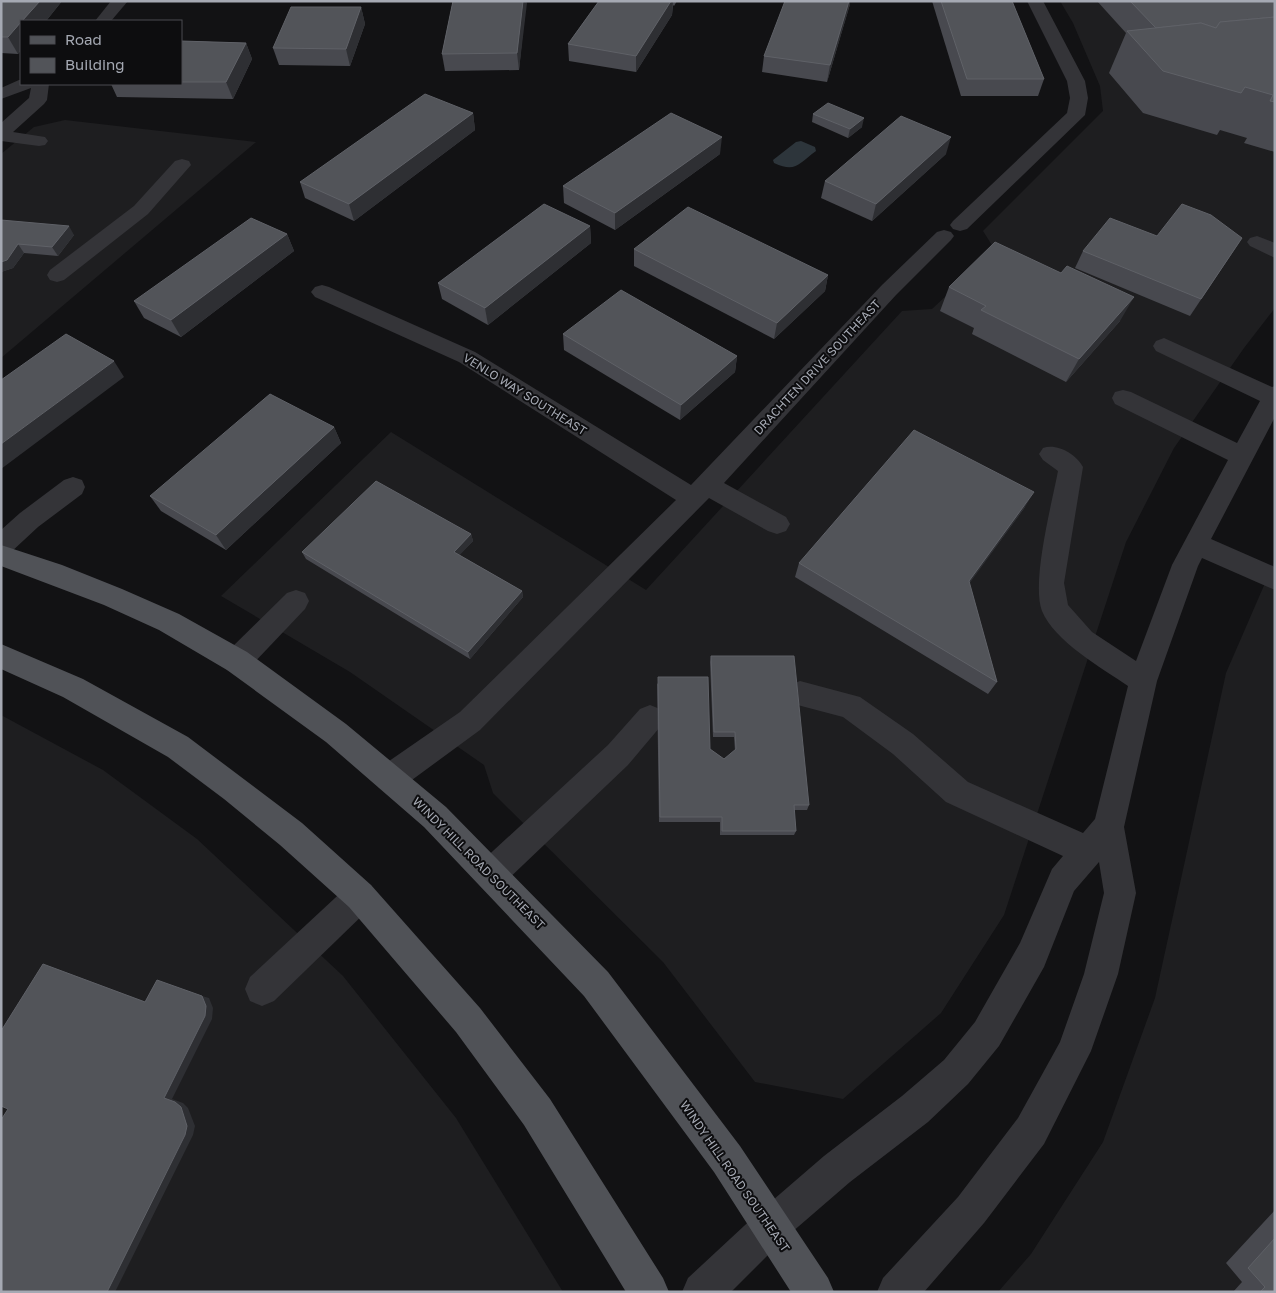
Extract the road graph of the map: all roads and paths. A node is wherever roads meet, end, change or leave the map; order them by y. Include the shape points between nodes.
1 (120, 1) edge
2 (1035, 1) edge
3 (104, 20) edge
4 (1, 76) edge
5 (20, 76) edge
6 (23, 85) edge
7 (40, 85) edge
8 (1, 94) edge
9 (1, 134) edge
10 (39, 141) dead end
11 (182, 165) dead end
12 (1257, 242) dead end
13 (1275, 252) edge
14 (57, 275) dead end
15 (322, 292) dead end
16 (1164, 346) dead end
17 (1274, 395) edge
18 (1123, 398) dead end
19 (1051, 454) dead end
20 (1242, 456) junction
21 (73, 487) dead end
22 (700, 492) junction
23 (777, 524) dead end
24 (1196, 544) junction
25 (1, 546) edge
26 (1, 555) edge
27 (1275, 578) edge
28 (296, 601) dead end
29 (1, 656) edge
30 (236, 661) junction
31 (1143, 681) junction
32 (800, 694) edge
33 (650, 718) dead end
34 (390, 778) junction
35 (1098, 839) junction
36 (492, 873) junction
37 (360, 896) junction
38 (262, 990) dead end
39 (771, 1226) junction
40 (649, 1292) edge
41 (702, 1292) edge
42 (814, 1292) edge
43 (897, 1292) edge

1 - 3 street
2 - 22 street, DRACHTEN DRIVE SOUTHEAST via 1076,81 1079,98 1076,115 889,290
4 - 5 street
6 - 8 street
7 - 9 street via 38,100
9 - 10 street
11 - 14 street via 141,210
12 - 13 street
15 - 22 street, VENLO WAY SOUTHEAST via 467,357
16 - 17 street
17 - 20 street
18 - 20 street
19 - 31 street via 1071,467 1051,583 1055,609 1082,640
20 - 24 street
21 - 25 street
22 - 23 street, VENLO WAY SOUTHEAST
22 - 34 street, DRACHTEN DRIVE SOUTHEAST via 470,721
24 - 27 street
24 - 31 street via 1185,565
26 - 30 main road, WINDY HILL ROAD SOUTHEAST via 53,573 169,622
28 - 30 street
29 - 37 main road via 74,688 178,747 284,828
30 - 34 main road, WINDY HILL ROAD SOUTHEAST via 336,733
31 - 35 street
32 - 35 street via 850,706 903,744 958,792
33 - 36 street via 618,756
34 - 36 main road, WINDY HILL ROAD SOUTHEAST via 436,817
35 - 39 street via 1063,880 1032,955 987,1034 956,1072
35 - 43 street via 1120,892 1101,974 1074,1051 1031,1131 971,1210
36 - 39 main road, WINDY HILL ROAD SOUTHEAST via 596,984 727,1159
37 - 38 street
37 - 40 main road via 468,1020 537,1112
39 - 41 street
39 - 42 main road, WINDY HILL ROAD SOUTHEAST

